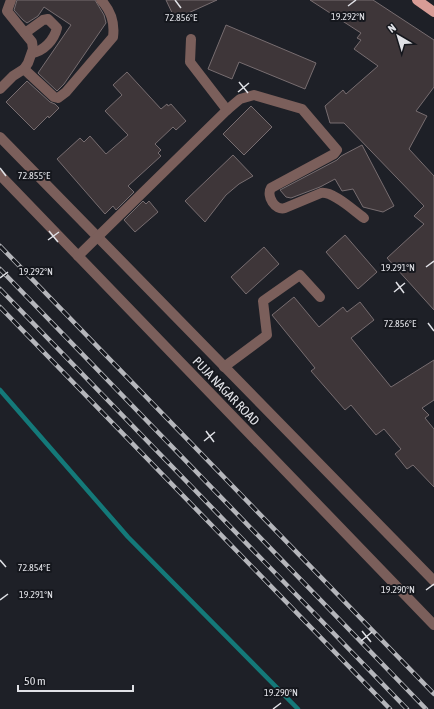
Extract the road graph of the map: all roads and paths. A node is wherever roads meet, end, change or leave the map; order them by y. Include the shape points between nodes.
1 (11, 0) edge
2 (101, 0) edge
3 (417, 0) edge
4 (434, 12) edge
5 (25, 33) junction
6 (191, 39) dead end
7 (32, 53) junction
8 (24, 69) junction
9 (0, 89) edge
10 (227, 110) junction
11 (0, 137) edge
12 (0, 175) edge
13 (364, 218) dead end
14 (97, 237) junction
15 (78, 256) junction
16 (320, 297) dead end
17 (224, 367) junction
18 (434, 581) edge
19 (434, 625) edge

1 - 5 street via 8,11
2 - 8 street via 109,9 113,22 113,37 66,92 58,98 54,97
3 - 4 main road
5 - 7 street via 32,42
5 - 7 street via 48,19 57,28 55,36 38,52
6 - 10 street via 190,62
7 - 8 street
8 - 9 street
10 - 13 street via 240,99 254,95 302,108 337,148 337,152 271,188 269,197 281,209 325,192
10 - 14 street
11 - 14 street, PUJA NAGAR ROAD
12 - 15 street, PUJA NAGAR ROAD
14 - 15 street
14 - 17 street, PUJA NAGAR ROAD
15 - 19 street, PUJA NAGAR ROAD
16 - 17 street via 300,275 263,301 267,335
17 - 18 street, PUJA NAGAR ROAD

